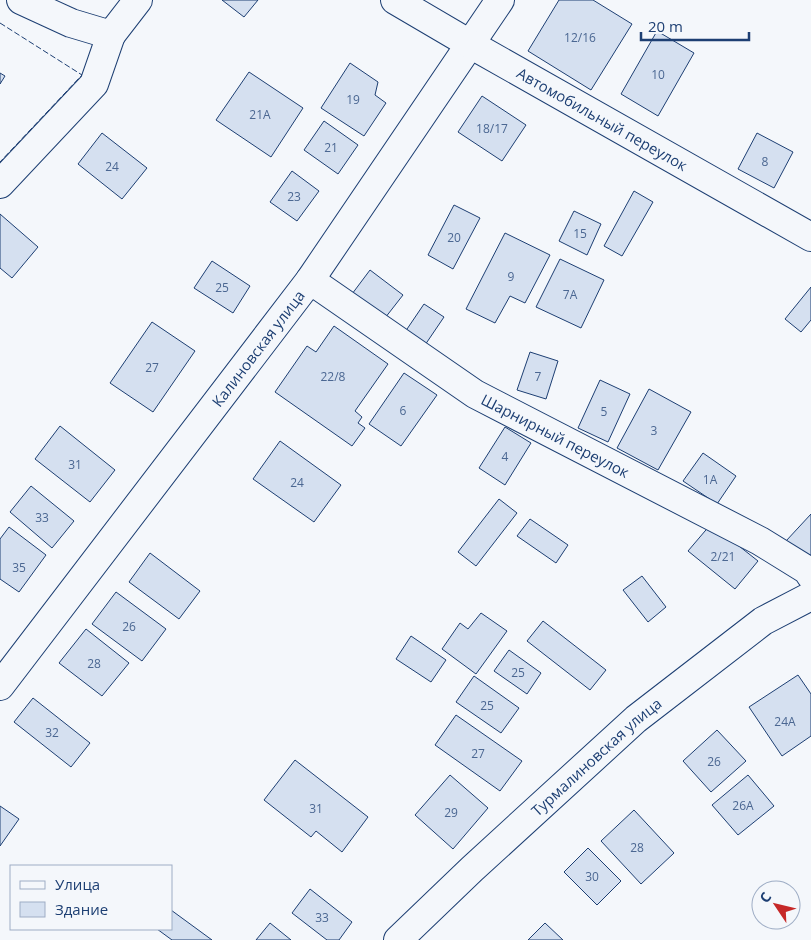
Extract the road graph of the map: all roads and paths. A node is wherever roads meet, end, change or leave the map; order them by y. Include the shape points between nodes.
1 (21, 0) edge
2 (138, 0) edge
3 (395, 0) edge
4 (500, 0) edge
5 (111, 36) junction
6 (470, 44) junction
7 (0, 184) edge
8 (811, 237) edge
9 (310, 280) junction
10 (811, 576) edge
11 (811, 596) edge
12 (0, 686) edge
13 (398, 940) edge

1 - 5 street via 71,23
2 - 5 street
3 - 6 street, Автомобильный переулок
4 - 6 street, Калиновская улица
5 - 7 street via 94,84
6 - 8 street, Автомобильный переулок
6 - 9 street, Калиновская улица
9 - 10 street, Шарнирный переулок via 475,394 760,541 807,570
9 - 12 street, Калиновская улица
11 - 13 street, Турмалиновская улица via 763,621 636,719

